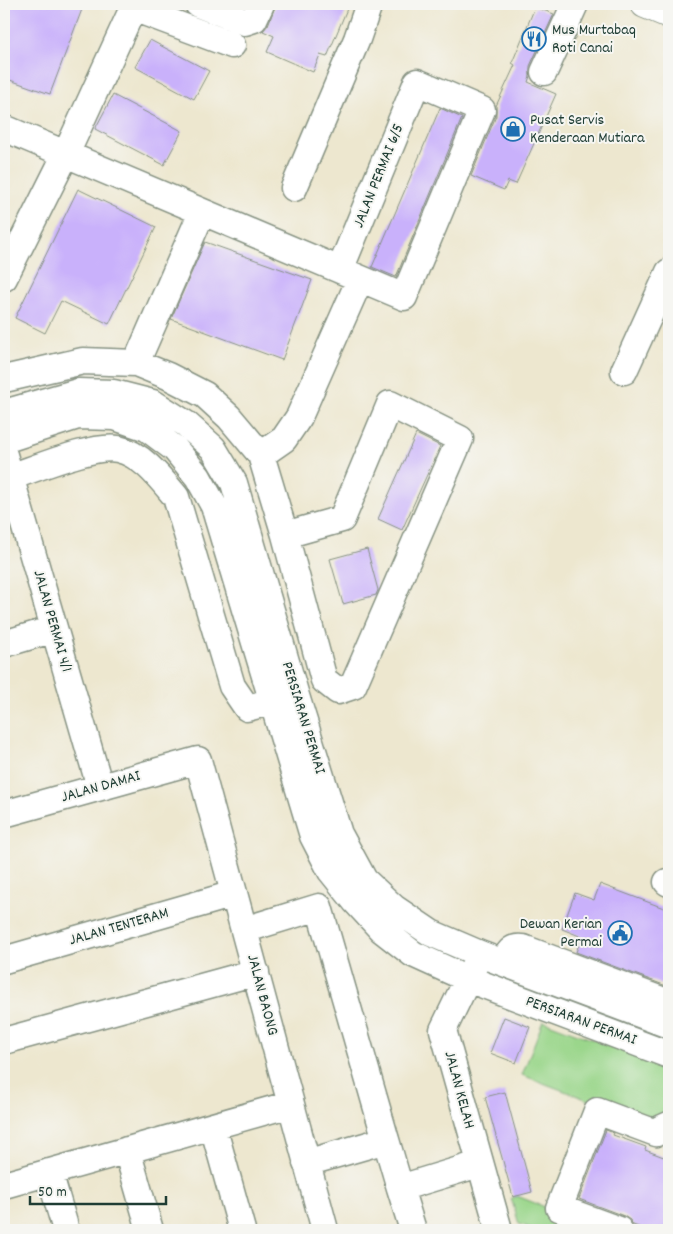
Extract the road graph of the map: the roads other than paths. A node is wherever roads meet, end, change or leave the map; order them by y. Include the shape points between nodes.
1 (198, 4) edge
2 (261, 4) edge
3 (369, 4) edge
4 (575, 4) edge
5 (645, 4) edge
6 (669, 14) edge
7 (232, 45) dead end
8 (544, 72) dead end
9 (4, 128) edge
10 (66, 154) junction
11 (294, 188) dead end
12 (202, 212) junction
13 (669, 272) edge
14 (350, 274) junction
15 (4, 278) edge
16 (136, 363) junction
17 (624, 371) dead end
18 (4, 379) edge
19 (4, 414) edge
20 (261, 455) junction
21 (5, 460) edge
22 (285, 535) junction
23 (54, 629) junction
24 (4, 644) edge
25 (284, 699) junction
26 (198, 760) joint
27 (100, 787) junction
28 (4, 814) edge
29 (234, 894) junction
30 (244, 930) junction
31 (492, 959) junction
32 (4, 960) edge
33 (256, 972) junction
34 (468, 979) junction
35 (669, 1003) edge
36 (669, 1026) edge
37 (4, 1041) edge
38 (669, 1055) edge
39 (290, 1104) junction
40 (669, 1125) edge
41 (213, 1126) junction
42 (386, 1140) junction
43 (126, 1150) junction
44 (306, 1163) junction
45 (479, 1164) junction
46 (49, 1172) junction
47 (4, 1185) edge
48 (400, 1188) junction
49 (66, 1230) edge
50 (150, 1230) edge
51 (242, 1230) edge
52 (325, 1230) edge
53 (413, 1230) edge
54 (499, 1230) edge
55 (619, 1230) edge

1 - 2 street via 245,22 254,19
3 - 11 street
4 - 8 street
5 - 6 highway
7 - 10 street via 133,8
9 - 10 street
10 - 12 street
10 - 15 street
12 - 14 street
12 - 16 street
13 - 17 street
14 - 14 street, JALAN PERMAI 6/5 via 417,82 482,110 404,298
14 - 20 street, JALAN PERMAI 6/5 via 299,417 284,439
16 - 18 street via 83,361
16 - 20 street via 205,395 229,416
19 - 25 street, PERSIARAN PERMAI via 78,392 114,393 153,403 186,424 213,448 234,483
20 - 22 street
21 - 23 street, JALAN PERMAI 4/1
21 - 25 street via 117,448 145,463 176,497 232,686 247,708
21 - 25 street, PERSIARAN PERMAI via 78,416 115,417 147,428 175,450 198,477 214,506
22 - 22 street via 342,519 390,404 460,439 353,686 338,691 324,680
23 - 24 street
23 - 27 street, JALAN PERMAI 4/1
25 - 31 street, PERSIARAN PERMAI via 339,834 364,880 394,908 431,933
25 - 34 street, PERSIARAN PERMAI via 313,836 331,871 381,929 413,954
26 - 27 street, JALAN DAMAI
26 - 29 street, JALAN BAONG
27 - 28 street, JALAN DAMAI
29 - 30 street, JALAN BAONG
29 - 32 street, JALAN TENTERAM
30 - 33 street, JALAN BAONG
30 - 42 street via 319,907
31 - 34 street, JALAN KELAH
31 - 35 street, JALAN KELAH via 511,949 523,948
31 - 36 street, PERSIARAN PERMAI
33 - 37 street
33 - 39 street, JALAN BAONG
34 - 38 street, PERSIARAN PERMAI
34 - 45 street, JALAN KELAH via 443,1030
39 - 41 street
39 - 44 street, JALAN BAONG
40 - 55 street via 656,1133 596,1111 559,1208
41 - 43 street
41 - 51 street
42 - 44 street
42 - 48 street
43 - 46 street
43 - 50 street
44 - 52 street, JALAN BAONG
45 - 48 street
45 - 54 street, JALAN KELAH
46 - 47 street
46 - 49 street
48 - 53 street

